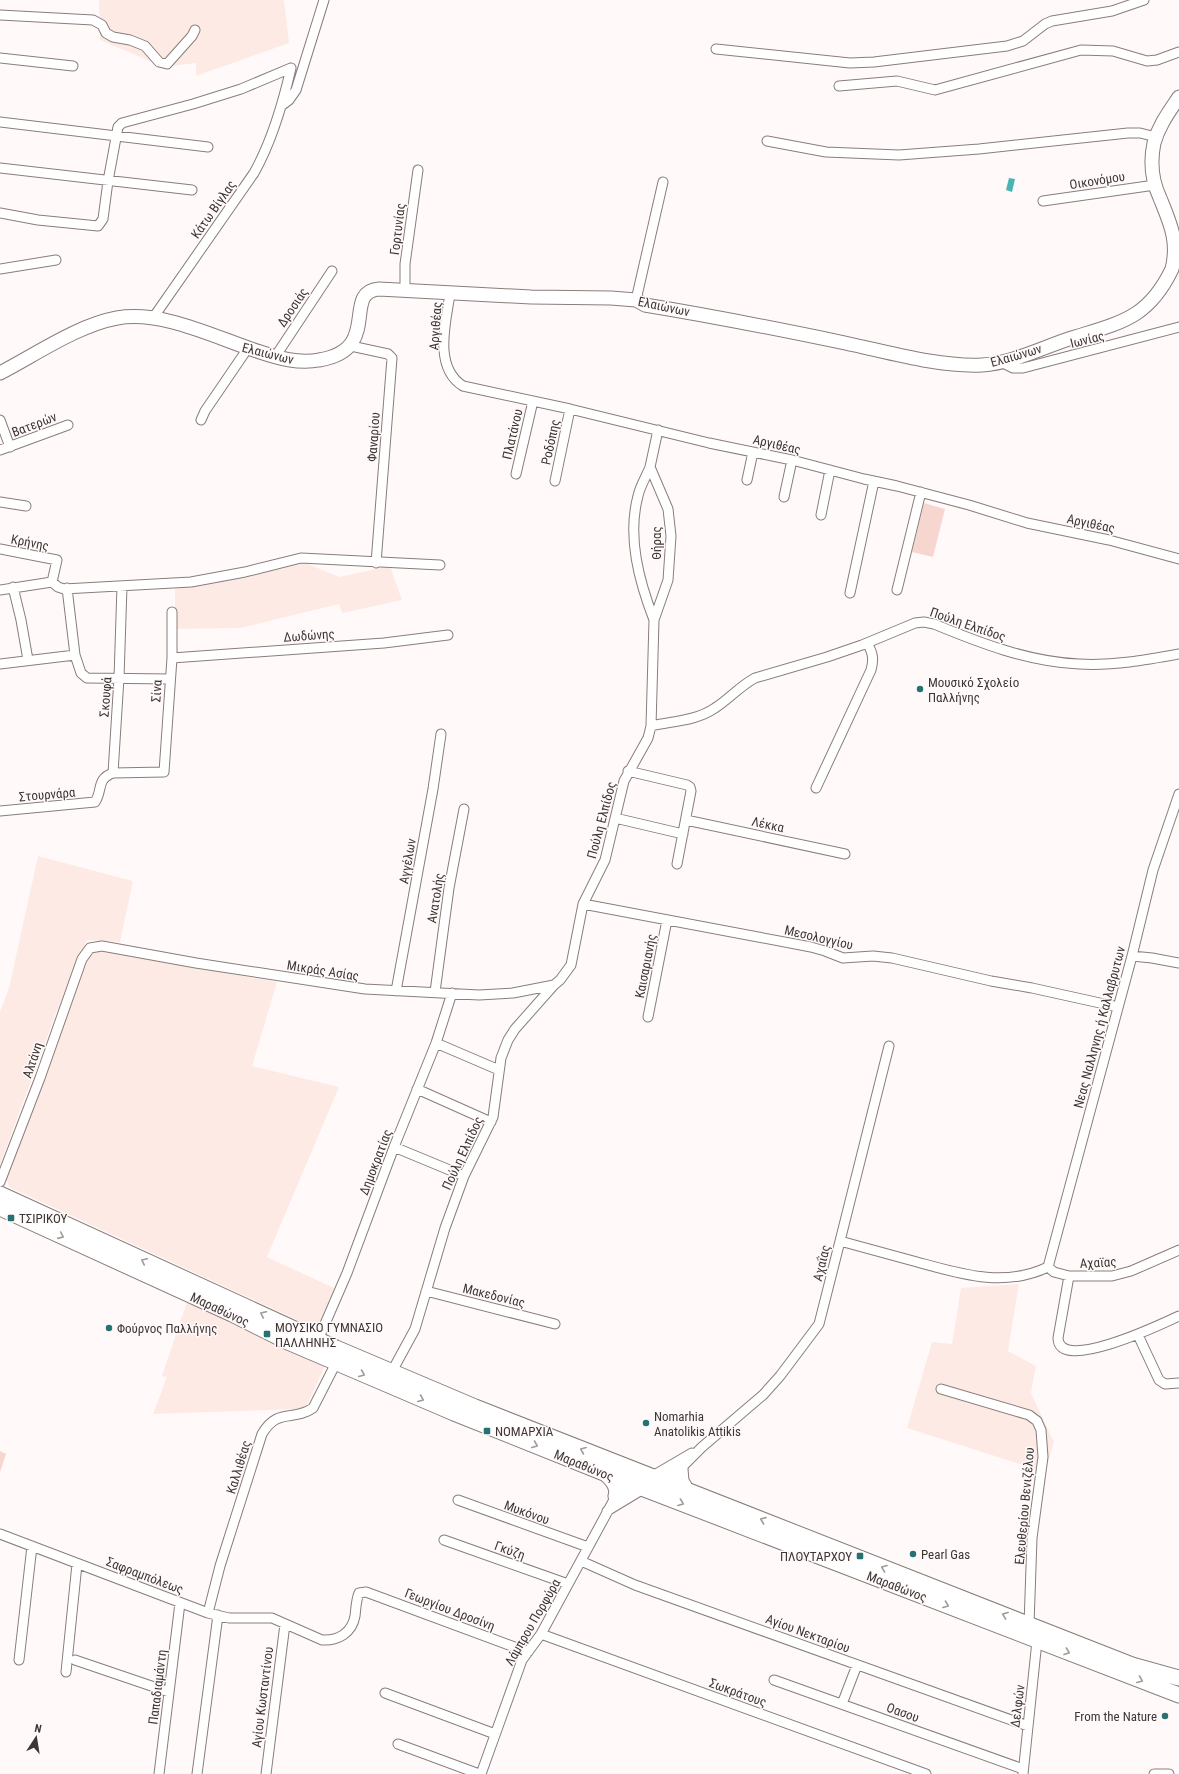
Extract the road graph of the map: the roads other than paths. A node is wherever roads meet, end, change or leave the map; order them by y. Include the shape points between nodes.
1 (324, 0) edge
2 (1144, 0) edge
3 (0, 15) edge
4 (195, 30) dead end
5 (716, 50) dead end
6 (1179, 52) edge
7 (0, 58) edge
8 (73, 66) dead end
9 (839, 86) dead end
10 (1179, 97) edge
11 (280, 107) junction
12 (0, 122) edge
13 (117, 136) junction
14 (1156, 137) junction
15 (767, 141) dead end
16 (208, 147) dead end
17 (0, 168) edge
18 (418, 170) dead end
19 (108, 181) junction
20 (663, 182) dead end
21 (1155, 185) junction
22 (192, 190) dead end
23 (1043, 201) dead end
24 (0, 213) edge
25 (56, 260) dead end
26 (0, 269) edge
27 (332, 271) dead end
28 (405, 290) junction
29 (450, 294) junction
30 (636, 300) junction
31 (153, 318) junction
32 (1179, 327) edge
33 (351, 346) junction
34 (248, 348) junction
35 (275, 357) junction
36 (1001, 362) junction
37 (0, 373) edge
38 (533, 401) junction
39 (570, 409) junction
40 (0, 420) edge
41 (201, 420) dead end
42 (68, 425) dead end
43 (658, 430) junction
44 (10, 447) junction
45 (0, 450) edge
46 (753, 452) junction
47 (792, 460) junction
48 (650, 467) junction
49 (830, 470) junction
50 (516, 474) dead end
51 (747, 480) dead end
52 (555, 481) dead end
53 (874, 481) junction
54 (921, 492) junction
55 (784, 497) dead end
56 (0, 502) edge
57 (26, 506) dead end
58 (820, 515) dead end
59 (0, 549) edge
60 (1179, 559) edge
61 (376, 563) junction
62 (440, 565) dead end
63 (52, 582) junction
64 (122, 586) junction
65 (13, 587) junction
66 (67, 588) junction
67 (0, 590) edge
68 (897, 590) dead end
69 (850, 593) dead end
70 (172, 612) dead end
71 (654, 620) junction
72 (448, 635) dead end
73 (867, 643) junction
74 (1179, 654) edge
75 (75, 655) junction
76 (172, 658) junction
77 (28, 660) junction
78 (0, 664) edge
79 (119, 678) junction
80 (170, 679) junction
81 (651, 726) junction
82 (441, 734) dead end
83 (628, 771) junction
84 (113, 773) junction
85 (816, 788) dead end
86 (1179, 794) edge
87 (464, 809) dead end
88 (0, 811) edge
89 (615, 818) junction
90 (686, 820) junction
91 (683, 834) junction
92 (845, 854) dead end
93 (677, 864) dead end
94 (583, 904) junction
95 (667, 920) junction
96 (90, 948) joint
97 (1132, 956) junction
98 (1179, 963) edge
99 (554, 985) junction
100 (396, 991) junction
101 (435, 992) junction
102 (452, 993) junction
103 (1118, 1008) junction
104 (648, 1017) dead end
105 (436, 1043) junction
106 (889, 1046) dead end
107 (499, 1070) junction
108 (417, 1089) junction
109 (491, 1122) junction
110 (394, 1147) junction
111 (464, 1176) junction
112 (0, 1182) edge
113 (0, 1194) edge
114 (0, 1208) edge
115 (840, 1242) junction
116 (1179, 1250) edge
117 (1044, 1269) junction
118 (1069, 1276) junction
119 (426, 1291) junction
120 (1179, 1316) edge
121 (556, 1324) dead end
122 (1138, 1335) junction
123 (318, 1340) junction
124 (336, 1363) junction
125 (388, 1378) junction
126 (1179, 1383) edge
127 (941, 1389) dead end
128 (702, 1447) junction
129 (680, 1469) junction
130 (605, 1473) junction
131 (647, 1483) junction
132 (687, 1491) junction
133 (616, 1496) junction
134 (458, 1500) dead end
135 (607, 1511) junction
136 (0, 1534) edge
137 (444, 1540) dead end
138 (32, 1546) junction
139 (588, 1547) junction
140 (581, 1561) junction
141 (78, 1564) junction
142 (568, 1584) junction
143 (362, 1592) joint
144 (180, 1603) junction
145 (208, 1613) junction
146 (218, 1615) junction
147 (285, 1624) junction
148 (1030, 1625) junction
149 (541, 1634) junction
150 (1037, 1641) junction
151 (528, 1652) junction
152 (19, 1660) dead end
153 (76, 1660) dead end
154 (857, 1665) junction
155 (66, 1672) dead end
156 (1179, 1678) edge
157 (774, 1680) dead end
158 (169, 1692) junction
159 (385, 1693) dead end
160 (1179, 1695) edge
161 (842, 1704) junction
162 (1028, 1726) junction
163 (495, 1734) junction
164 (398, 1744) dead end
165 (1023, 1772) edge
166 (158, 1774) edge
167 (197, 1774) edge
168 (266, 1774) edge
169 (480, 1774) edge
170 (926, 1774) edge
171 (1154, 1774) edge
172 (1169, 1774) edge

1 - 11 street via 296,90
2 - 5 street via 1112,11 1048,22 1023,41 1013,44 898,59 850,63
3 - 4 street via 93,20 102,24 106,33 113,38 130,40 145,46 159,62 167,64
6 - 9 street via 1147,61 1113,51 1080,50 935,90 897,81
7 - 8 street
10 - 14 main road, Ελαιώνων via 1164,119
11 - 13 street, Κάτω Βίγλας via 292,68 241,89 194,104 122,122 118,127
11 - 31 street, Κάτω Βίγλας via 266,150 254,173
12 - 13 street
13 - 16 street
13 - 19 street
14 - 15 street via 1128,133 899,155 826,152
14 - 21 main road, Ελαιώνων via 1152,159
17 - 19 street
18 - 28 street, Γορτυνίας
19 - 22 street
19 - 24 street via 103,219 98,226
20 - 30 street
21 - 23 street, Οικονόμου
21 - 36 main road, Ελαιώνων via 1175,227 1178,250 1174,266 1146,307 1135,316 1109,326
25 - 26 street
27 - 35 street, Δροσιάς
28 - 29 main road, Ελαιώνων
28 - 33 main road, Ελαιώνων via 376,289 364,295 357,333
29 - 30 main road, Ελαιώνων
29 - 38 street, Αργιθέας via 444,348 448,365 457,380 466,387
30 - 36 main road, Ελαιώνων via 645,305 753,324 927,360 963,364
31 - 34 main road, Ελαιώνων
31 - 37 main road, Ελαιώνων via 123,317 95,324
32 - 36 street, Ιωνίας via 1023,368 1010,367
33 - 35 main road, Ελαιώνων via 339,355 319,360 303,361
33 - 61 street, Φαναρίου via 388,354 392,358
34 - 35 main road, Ελαιώνων
34 - 41 street
38 - 39 street, Αργιθέας
38 - 50 street, Πλατάνου
39 - 43 street, Αργιθέας
39 - 52 street, Ροδόπης
40 - 44 street
42 - 44 street, Βατερών
43 - 46 street, Αργιθέας
43 - 48 street, Θήρας
44 - 45 street, Βατερών
46 - 47 street, Αργιθέας
46 - 51 street
47 - 49 street, Αργιθέας
47 - 55 street
48 - 71 street, Θήρας via 638,494 634,513 635,548 644,593
48 - 71 street, Θήρας via 668,509 671,536 668,580
49 - 53 street, Αργιθέας
49 - 58 street
53 - 54 street, Αργιθέας
53 - 69 street
54 - 60 street, Αργιθέας via 1027,523 1109,540
54 - 68 street
56 - 57 street
59 - 63 street, Κρήνης via 57,560
61 - 62 street
61 - 64 street via 301,558 190,582
63 - 65 street
63 - 66 street via 58,587
64 - 66 street
64 - 79 street, Σκουφά
65 - 67 street
65 - 77 street via 22,620
66 - 75 street
70 - 76 street, Σίνα
71 - 81 street, Θήρας
72 - 76 street, Δωδώνης via 384,643
73 - 74 street, Πούλη Ελπίδος via 915,623 924,622 1018,654 1068,664 1122,663
73 - 81 street, Πούλη Ελπίδος via 764,674 746,683 714,709 690,720
73 - 85 street via 874,660 871,670
75 - 77 street
75 - 79 street via 81,673 87,678
76 - 80 street, Σίνα
77 - 78 street
79 - 80 street
79 - 84 street, Σκουφά
80 - 84 street, Σίνα via 164,772
81 - 83 street, Πούλη Ελπίδος via 648,738
82 - 100 street, Αγγέλων
83 - 89 street, Πούλη Ελπίδος via 620,792
83 - 90 street via 689,786 691,791
84 - 88 street, Στουρνάρα via 102,780 95,802
86 - 97 street, Νεας Nαλληνης ή Καλλαβρυτων via 1153,870
87 - 101 street, Ανατολής via 449,888
89 - 91 street
89 - 94 street, Πούλη Ελπίδος via 605,860
90 - 91 street
90 - 92 street, Λέκκα
91 - 93 street
94 - 95 street, Μεσολογγίου
94 - 99 street, Πούλη Ελπίδος via 571,965
95 - 103 street, Μεσολογγίου via 825,950 843,958 892,958
95 - 104 street, Καισαριανής
96 - 100 street, Μικράς Ασίας via 102,946 268,975
96 - 112 street, Αλτάνη via 82,959 65,1003 40,1078
97 - 98 street
97 - 103 street, Νεας Nαλληνης ή Καλλαβρυτων
99 - 102 street, Μικράς Ασίας via 513,993
99 - 107 street, Πούλη Ελπίδος via 515,1029 508,1040
100 - 101 street, Μικράς Ασίας
101 - 102 street, Μικράς Ασίας
102 - 105 street, Δημοκρατίας
103 - 117 street, Νεας Nαλληνης ή Καλλαβρυτων
105 - 107 street
105 - 108 street, Δημοκρατίας
106 - 115 street
107 - 109 street, Πούλη Ελπίδος
108 - 109 street
108 - 110 street, Δημοκρατίας
109 - 111 street, Πούλη Ελπίδος
110 - 111 street
110 - 123 street, Δημοκρατίας via 347,1273
111 - 119 street, Πούλη Ελπίδος
123 -> 113 main road, Μαραθώνος
114 -> 124 main road, Μαραθώνος
115 - 117 street, Αχαΐας via 982,1278 1002,1279
115 - 128 street, Αχαΐας via 822,1316 814,1331 772,1386
116 - 118 street, Αχαϊας via 1119,1275
117 - 118 street, Αχαϊας
118 - 122 street via 1058,1338 1063,1348 1083,1350
119 - 121 street, Μακεδονίας
119 - 125 street, Πούλη Ελπίδος via 416,1330
120 - 122 street
122 - 126 street via 1159,1380 1165,1384
123 - 125 main road, Μαραθώνος
124 -> 125 main road, Μαραθώνος
124 - 145 street, Καλλιθέας via 313,1408 303,1413 276,1418 262,1434 220,1566
125 -> 130 main road, Μαραθώνος
131 -> 125 main road, Μαραθώνος via 475,1407
127 - 148 street, Ελευθερίου Βενιζέλου via 1029,1415 1035,1419 1041,1430 1043,1457 1032,1538
128 - 129 street, Αχαΐας
128 - 131 street, Αχαΐας
129 - 131 street, Αχαΐας
129 - 132 main road via 681,1481
130 - 131 main road, Μαραθώνος
130 - 133 main road via 615,1485
131 - 132 main road, Μαραθώνος
131 - 133 street, Λάμπρου Πορφύρα
131 - 135 street
131 -> 150 main road, Μαραθώνος
148 -> 132 main road, Μαραθώνος
133 - 135 street, Λάμπρου Πορφύρα
134 - 139 street, Μυκόνου
135 - 139 street, Λάμπρου Πορφύρα
136 - 138 street, Σαφραμπόλεως
137 - 142 street, Γκύζη
138 - 141 street, Σαφραμπόλεως
138 - 152 street
139 - 140 street, Λάμπρου Πορφύρα
140 - 142 street, Λάμπρου Πορφύρα
140 - 154 street, Αγίου Νεκταρίου via 635,1585
141 - 144 street, Σαφραμπόλεως
141 - 155 street
142 - 149 street, Λάμπρου Πορφύρα
143 - 147 street, Σαφραμπόλεως via 357,1597 352,1626 339,1638 322,1640
143 - 151 street, Γεωργίου Δροσίνη via 371,1592
144 - 145 street, Σαφραμπόλεως
144 - 158 street, Παπαδιαμάντη
145 - 146 street, Σαφραμπόλεως
146 - 147 street, Σαφραμπόλεως via 229,1618 272,1618
146 - 167 street
147 - 168 street, Αγίου Κωσταντίνου
148 - 156 main road, Μαραθώνος via 1132,1665
149 - 151 street, Λάμπρου Πορφύρα
149 - 170 street, Σωκράτους
150 -> 160 main road, Μαραθώνος
150 - 162 street, Δελφών
151 - 163 street, Λάμπρου Πορφύρα via 517,1671
153 - 158 street
154 - 161 street
154 - 162 street, Αγίου Νεκταρίου
157 - 161 street, Οασου
158 - 166 street, Παπαδιαμάντη
159 - 163 street
161 - 165 street, Οασου
162 - 165 street, Δελφών
163 - 169 street, Λάμπρου Πορφύρα
164 - 169 street
171 - 172 street

